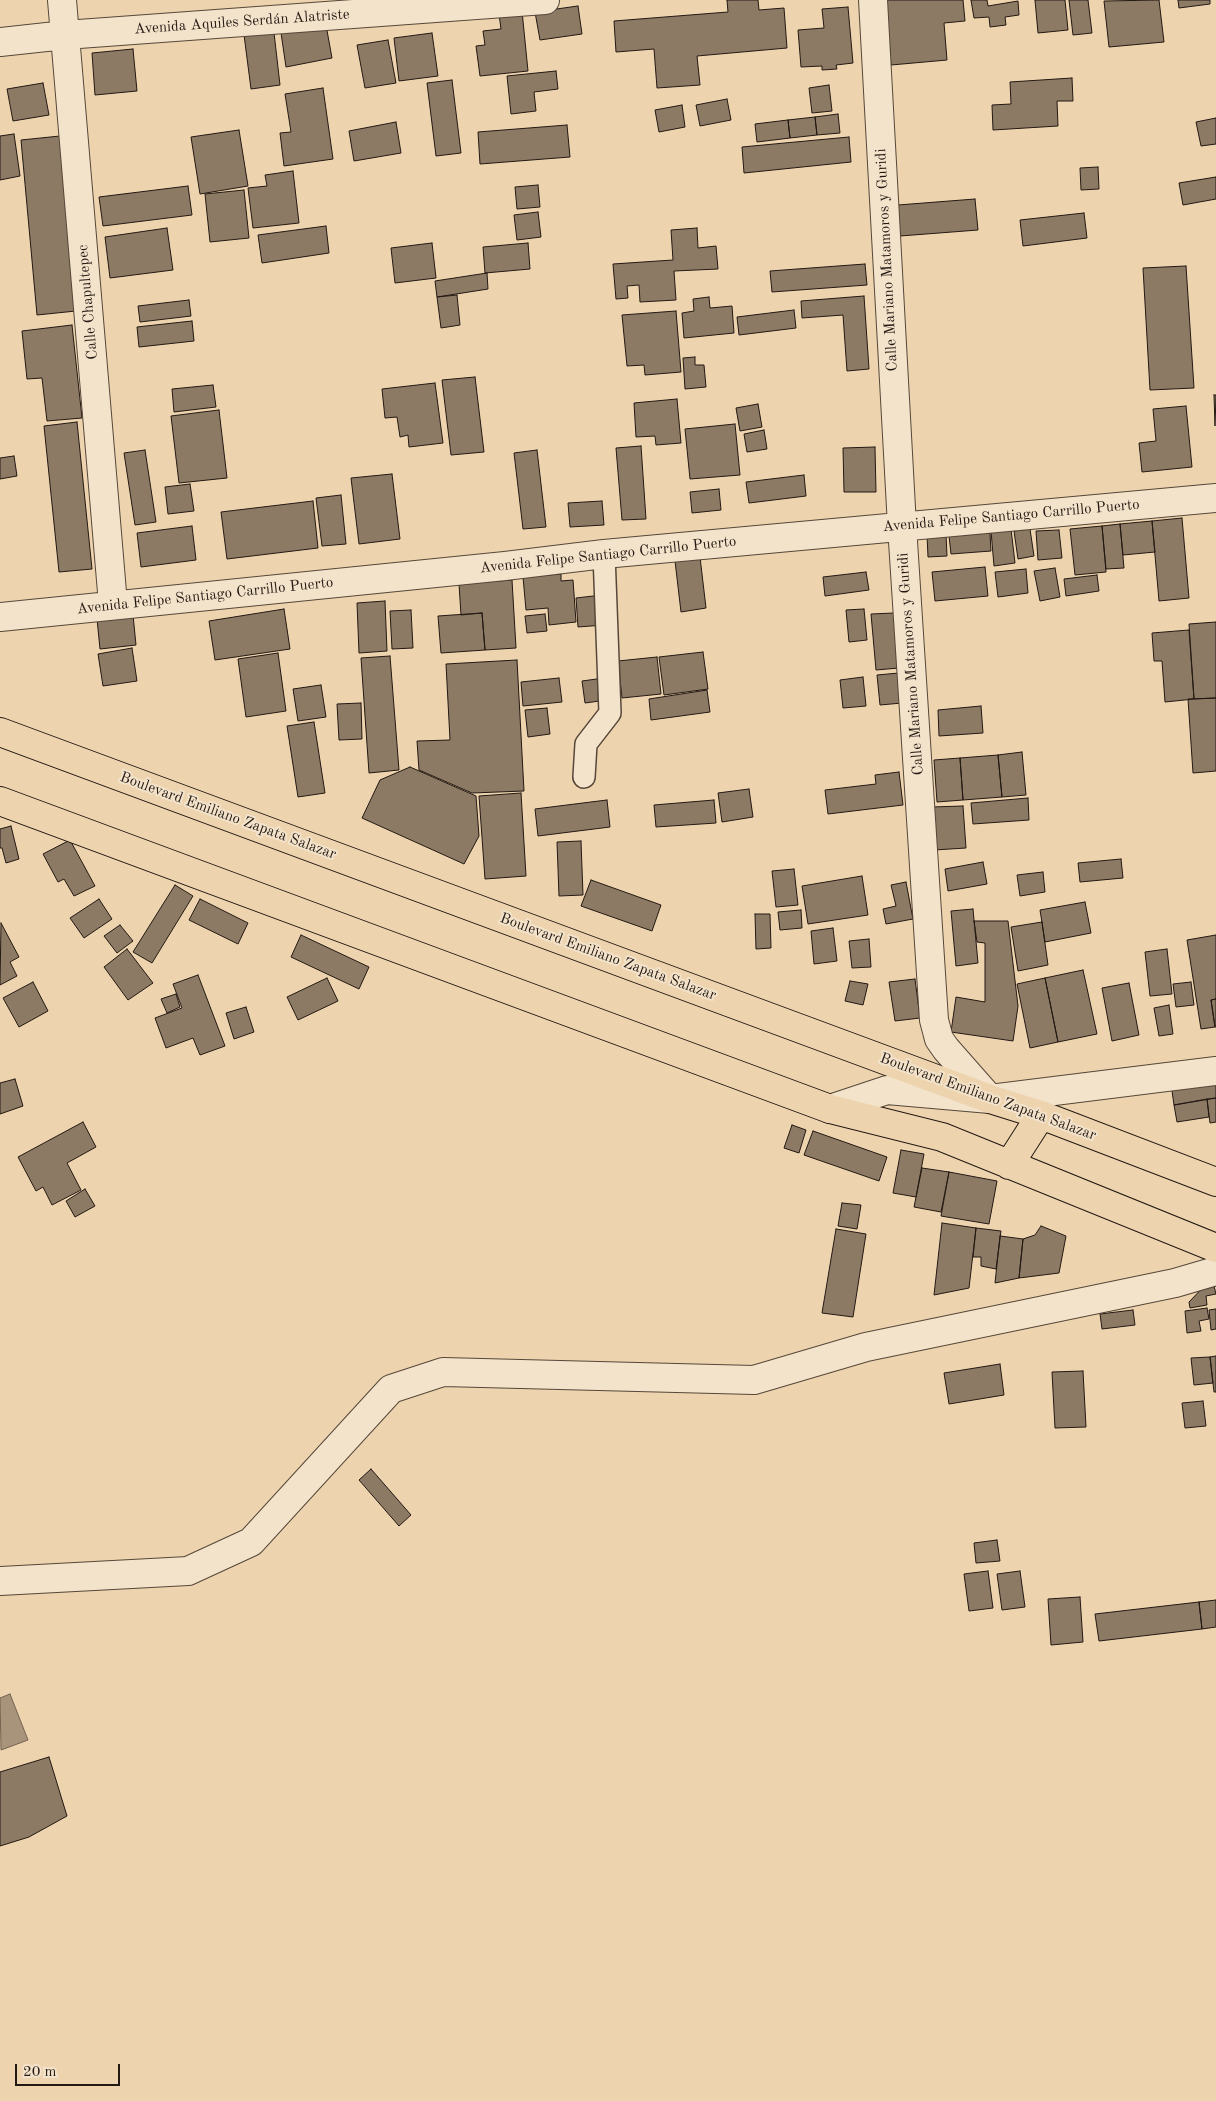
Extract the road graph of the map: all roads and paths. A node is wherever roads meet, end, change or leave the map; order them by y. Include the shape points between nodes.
1 (62, 0) edge
2 (545, 0) edge
3 (872, 0) edge
4 (65, 35) junction
5 (0, 42) edge
6 (1216, 498) edge
7 (902, 526) junction
8 (604, 554) junction
9 (113, 604) junction
10 (0, 617) edge
11 (0, 732) edge
12 (584, 777) dead end
13 (0, 801) edge
14 (1216, 1071) edge
15 (990, 1100) junction
16 (830, 1109) junction
17 (1040, 1115) junction
18 (1009, 1165) junction
19 (1216, 1182) edge
20 (1216, 1248) edge
21 (1216, 1272) edge
22 (0, 1581) edge

1 - 4 street, Calle Chapultepec
2 - 4 street, Avenida Aquiles Serdán Alatriste
3 - 7 street, Calle Mariano Matamoros y Guridi
4 - 5 street, Avenida Aquiles Serdán Alatriste
4 - 9 street, Calle Chapultepec
6 - 7 street, Avenida Felipe Santiago Carrillo Puerto
7 - 8 street, Avenida Felipe Santiago Carrillo Puerto
7 - 15 street, Calle Mariano Matamoros y Guridi via 934,1020 939,1039 946,1049
8 - 9 street, Avenida Felipe Santiago Carrillo Puerto
8 - 12 lane via 610,713 586,744
9 - 10 street, Avenida Felipe Santiago Carrillo Puerto
11 - 15 main road, Boulevard Emiliano Zapata Salazar
13 - 16 main road
14 - 15 street
15 - 16 street via 887,1090
15 - 17 main road, Boulevard Emiliano Zapata Salazar
16 - 18 main road via 942,1137
17 - 18 main road
17 - 19 main road, Boulevard Emiliano Zapata Salazar
18 - 20 main road
21 - 22 street via 866,1347 754,1380 444,1372 391,1389 251,1542 188,1571

